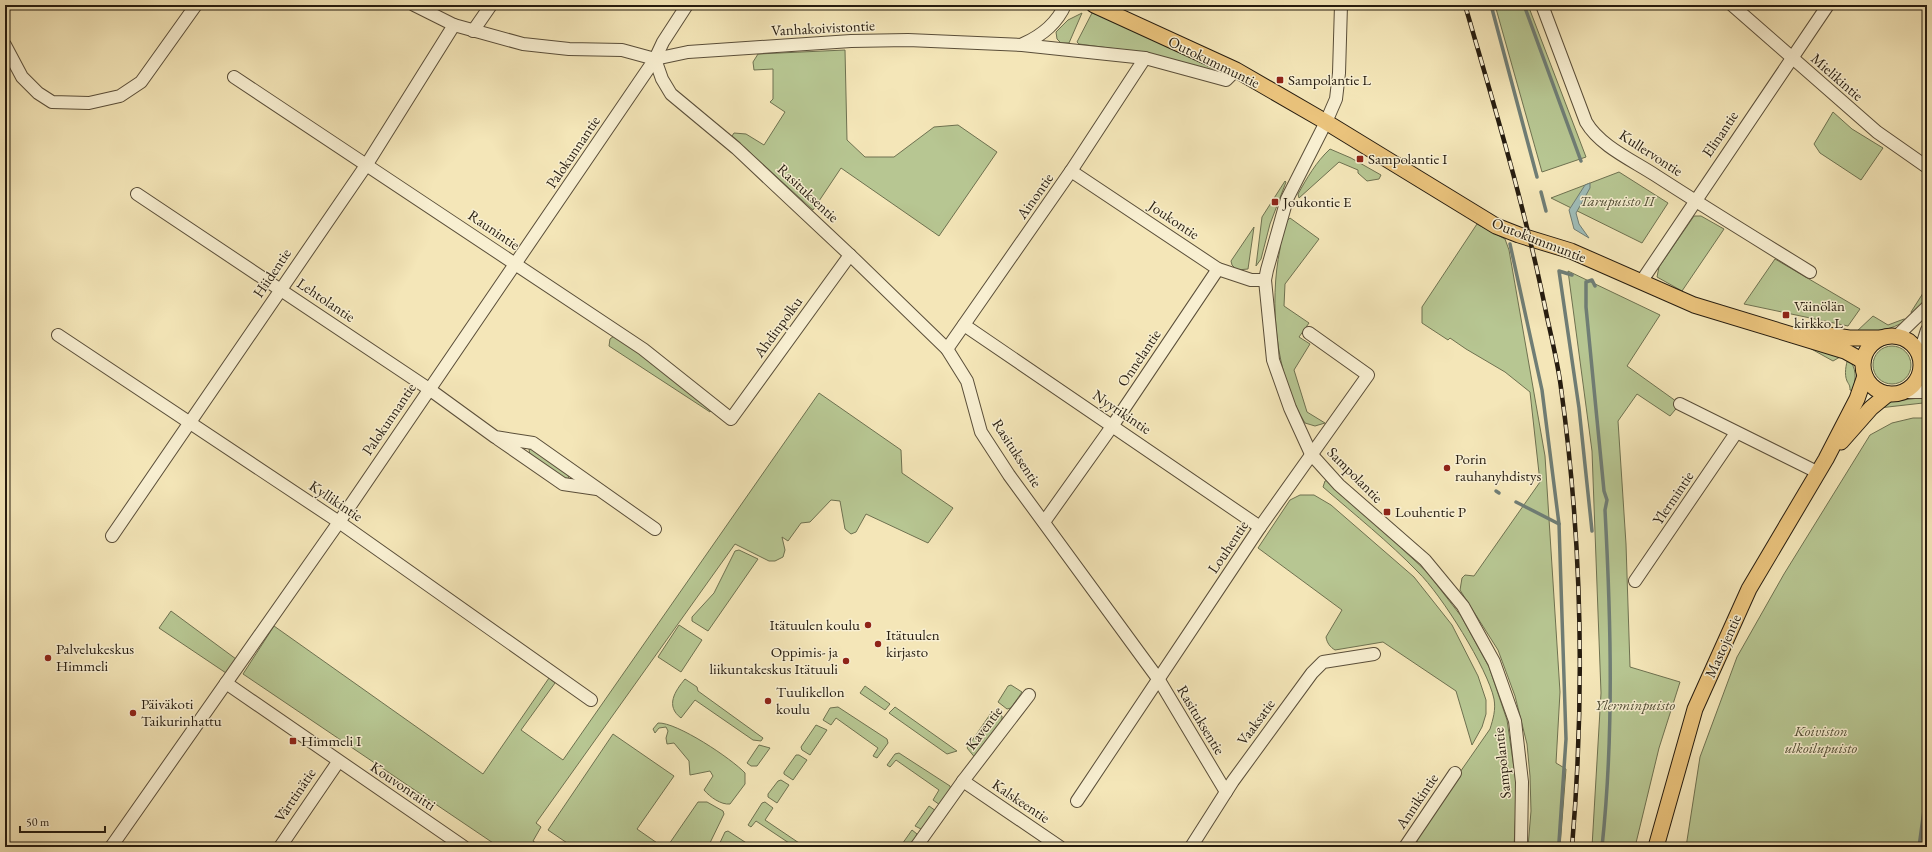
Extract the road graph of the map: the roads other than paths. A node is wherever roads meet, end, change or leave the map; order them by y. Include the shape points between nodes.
1 (196, 5) edge
2 (414, 5) edge
3 (491, 5) edge
4 (687, 5) edge
5 (1065, 5) edge
6 (1094, 5) edge
7 (1341, 5) edge
8 (1542, 5) edge
9 (1732, 5) edge
10 (1828, 5) edge
11 (454, 25) junction
12 (473, 31) junction
13 (5, 45) edge
14 (1022, 45) junction
15 (1791, 57) junction
16 (1145, 58) junction
17 (655, 59) junction
18 (1236, 70) junction
19 (234, 77) dead end
20 (1326, 122) junction
21 (367, 164) junction
22 (1927, 167) edge
23 (1071, 171) junction
24 (137, 194) dead end
25 (1694, 200) junction
26 (850, 255) junction
27 (515, 264) junction
28 (1218, 269) junction
29 (1810, 272) dead end
30 (1266, 280) junction
31 (1641, 282) junction
32 (281, 289) junction
33 (1927, 307) edge
34 (964, 325) junction
35 (1763, 326) junction
36 (1927, 330) edge
37 (1309, 333) dead end
38 (58, 335) dead end
39 (1896, 337) junction
40 (1881, 338) junction
41 (947, 349) junction
42 (1919, 354) junction
43 (1863, 361) junction
44 (1924, 371) edge
45 (1865, 376) junction
46 (429, 389) junction
47 (1903, 392) junction
48 (1927, 392) edge
49 (1888, 394) junction
50 (1680, 404) dead end
51 (731, 419) joint
52 (191, 423) junction
53 (1113, 425) junction
54 (1736, 433) junction
55 (495, 437) junction
56 (1311, 454) junction
57 (1826, 460) junction
58 (1817, 472) junction
59 (599, 489) junction
60 (339, 522) junction
61 (1044, 522) junction
62 (1260, 528) junction
63 (655, 529) dead end
64 (112, 536) dead end
65 (1635, 581) dead end
66 (1374, 654) dead end
67 (1158, 680) junction
68 (226, 683) junction
69 (1029, 695) dead end
70 (591, 700) dead end
71 (338, 762) junction
72 (1455, 773) dead end
73 (963, 781) junction
74 (1226, 792) junction
75 (1077, 801) dead end
76 (111, 847) edge
77 (280, 847) edge
78 (464, 847) edge
79 (916, 847) edge
80 (1060, 847) edge
81 (1191, 847) edge
82 (1405, 847) edge
83 (1521, 847) edge
84 (1656, 847) edge

1 - 13 street via 141,82 120,96 88,103 52,102 38,93 22,78
2 - 11 street, Vanhakoivistontie
3 - 12 street
4 - 17 street, Palokunnantie
5 - 14 street via 1061,14 1048,28 1037,38
6 - 18 main road, Outokummuntie
7 - 20 street, Sampolantie via 1336,99
8 - 25 street, Kullervontie via 1586,122 1592,131
9 - 15 street, Mielikintie
10 - 15 street, Elinantie
11 - 12 street, Vanhakoivistontie
11 - 21 street, Hiidentie
12 - 17 street, Vanhakoivistontie via 523,44 569,50 622,50
14 - 16 street, Vanhakoivistontie
14 - 17 street, Vanhakoivistontie via 908,40 851,41 688,52
15 - 22 street, Mielikintie via 1877,132
15 - 25 street, Elinantie
16 - 18 street, Vanhakoivistontie via 1226,80
16 - 23 street, Ainontie
17 - 26 street, Rasituksentie via 671,94 736,148
17 - 27 street, Palokunnantie
18 - 20 main road, Outokummuntie
19 - 21 street, Raunintie
20 - 30 street, Sampolantie via 1287,199
20 - 31 main road, Outokummuntie via 1496,226 1571,251
21 - 27 street, Raunintie
21 - 32 street, Hiidentie
23 - 28 street, Joukontie
23 - 34 street, Ainontie
24 - 32 street, Lehtolantie
25 - 29 street, Kullervontie
25 - 31 street, Elinantie
26 - 41 street, Rasituksentie
26 - 51 street, Ahdinpolku
27 - 46 street, Palokunnantie
27 - 51 street, Raunintie via 643,349
28 - 30 street, Joukontie via 1251,280
28 - 53 street, Onnelantie
30 - 56 street, Sampolantie via 1273,360 1290,408
31 - 35 main road, Outokummuntie via 1694,305
32 - 46 street, Lehtolantie
32 - 52 street, Hiidentie
33 - 39 street
34 - 41 street, Ainontie
34 - 53 street, Nyyrikintie
35 - 40 main road, Outokummuntie via 1849,338
35 - 43 main road, Outokummuntie via 1845,351
36 - 42 street
37 - 56 street, Louhentie via 1368,374
38 - 52 street, Kyllikintie
39 - 40 main road
39 - 42 main road via 1910,342
40 - 43 main road via 1869,348
41 - 61 street, Rasituksentie via 968,381 981,432 1009,476
42 - 44 main road
43 - 45 main road
44 - 47 main road via 1915,383
45 - 49 main road via 1874,388
45 - 57 main road, Mastojentie via 1857,399
46 - 55 street, Lehtolantie
46 - 60 street, Palokunnantie
47 - 48 street
47 - 49 main road
49 - 57 main road, Mastojentie via 1871,408
50 - 54 street
52 - 60 street, Kyllikintie
52 - 64 street, Hiidentie
53 - 61 street, Onnelantie
53 - 62 street, Nyyrikintie
54 - 58 street
54 - 65 street, Ylermintie
55 - 59 street, Lehtolantie via 533,443
55 - 59 street, Lehtolantie via 563,484
56 - 62 street, Louhentie
56 - 83 street, Sampolantie via 1339,485 1425,560 1463,606 1494,662 1515,721 1522,782
57 - 58 main road, Mastojentie
58 - 84 main road, Mastojentie via 1749,589 1696,709
59 - 63 street, Lehtolantie
60 - 68 street, Palokunnantie
60 - 70 street, Kyllikintie
61 - 67 street, Rasituksentie
62 - 67 street, Louhentie
66 - 74 street, Vaaksatie via 1323,662 1312,673
67 - 74 street, Rasituksentie
67 - 75 street, Louhentie
68 - 71 street, Kouvonraitti
68 - 76 street, Palokunnantie
69 - 73 street, Kaventie
71 - 77 street, Värttinätie
71 - 78 street, Kouvonraitti
72 - 82 street, Annikintie
73 - 79 street, Kaventie
73 - 80 street, Kalskeentie
74 - 81 street, Vaaksatie

